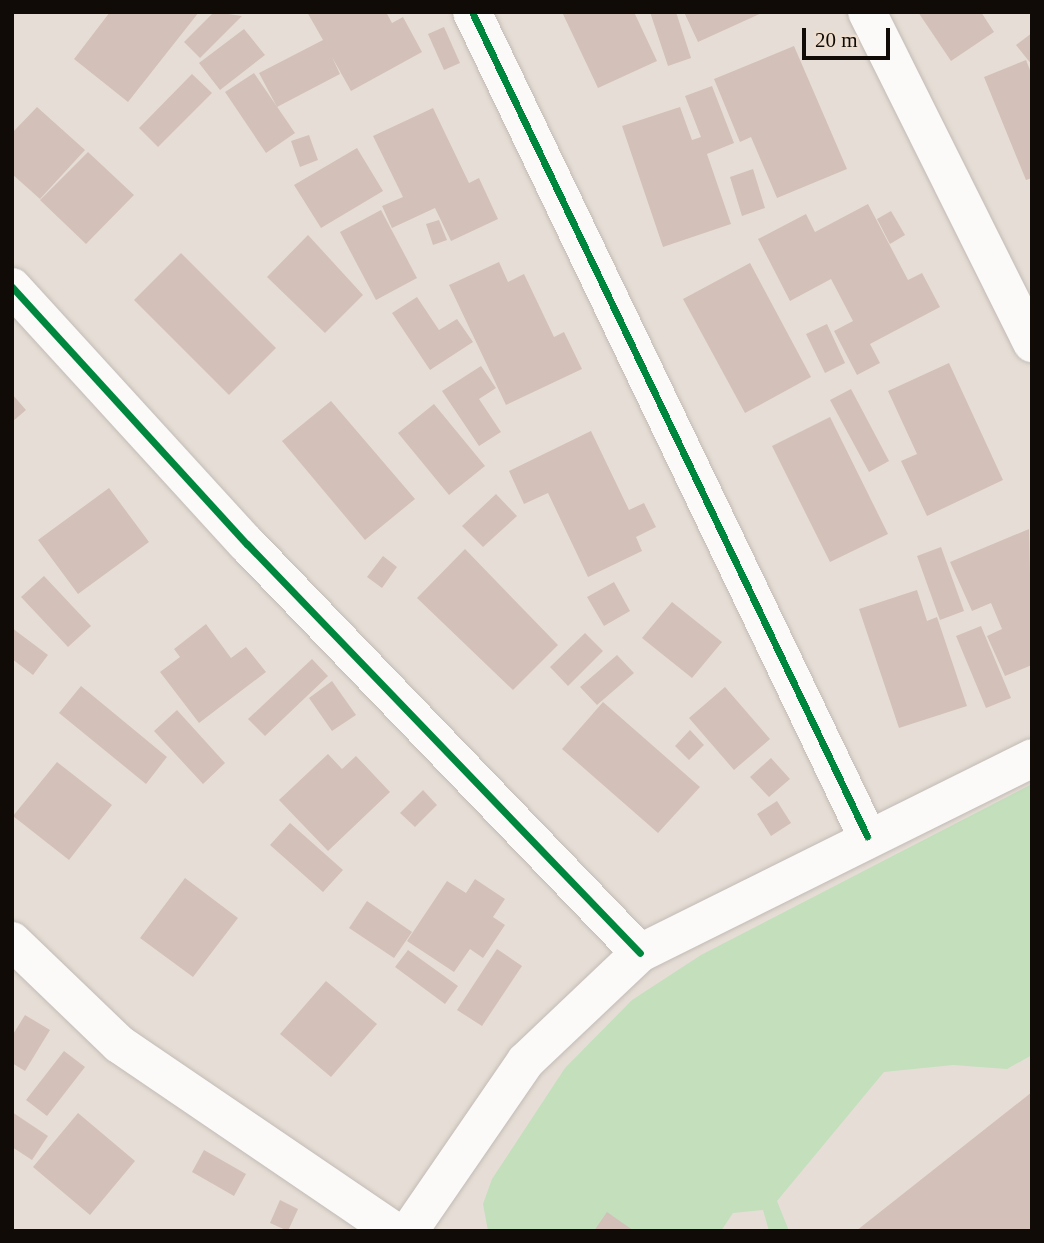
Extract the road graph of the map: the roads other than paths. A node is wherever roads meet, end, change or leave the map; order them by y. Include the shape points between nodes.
1 (472, 12) edge
2 (867, 12) edge
3 (12, 287) edge
4 (1027, 319) edge
5 (1032, 758) edge
6 (867, 836) junction
7 (12, 941) edge
8 (640, 953) junction
9 (394, 1231) edge
10 (409, 1231) edge

1 - 6 street
2 - 4 street
3 - 8 street via 247,544
5 - 6 street
6 - 8 street
7 - 9 street via 120,1044
8 - 10 street via 526,1061

